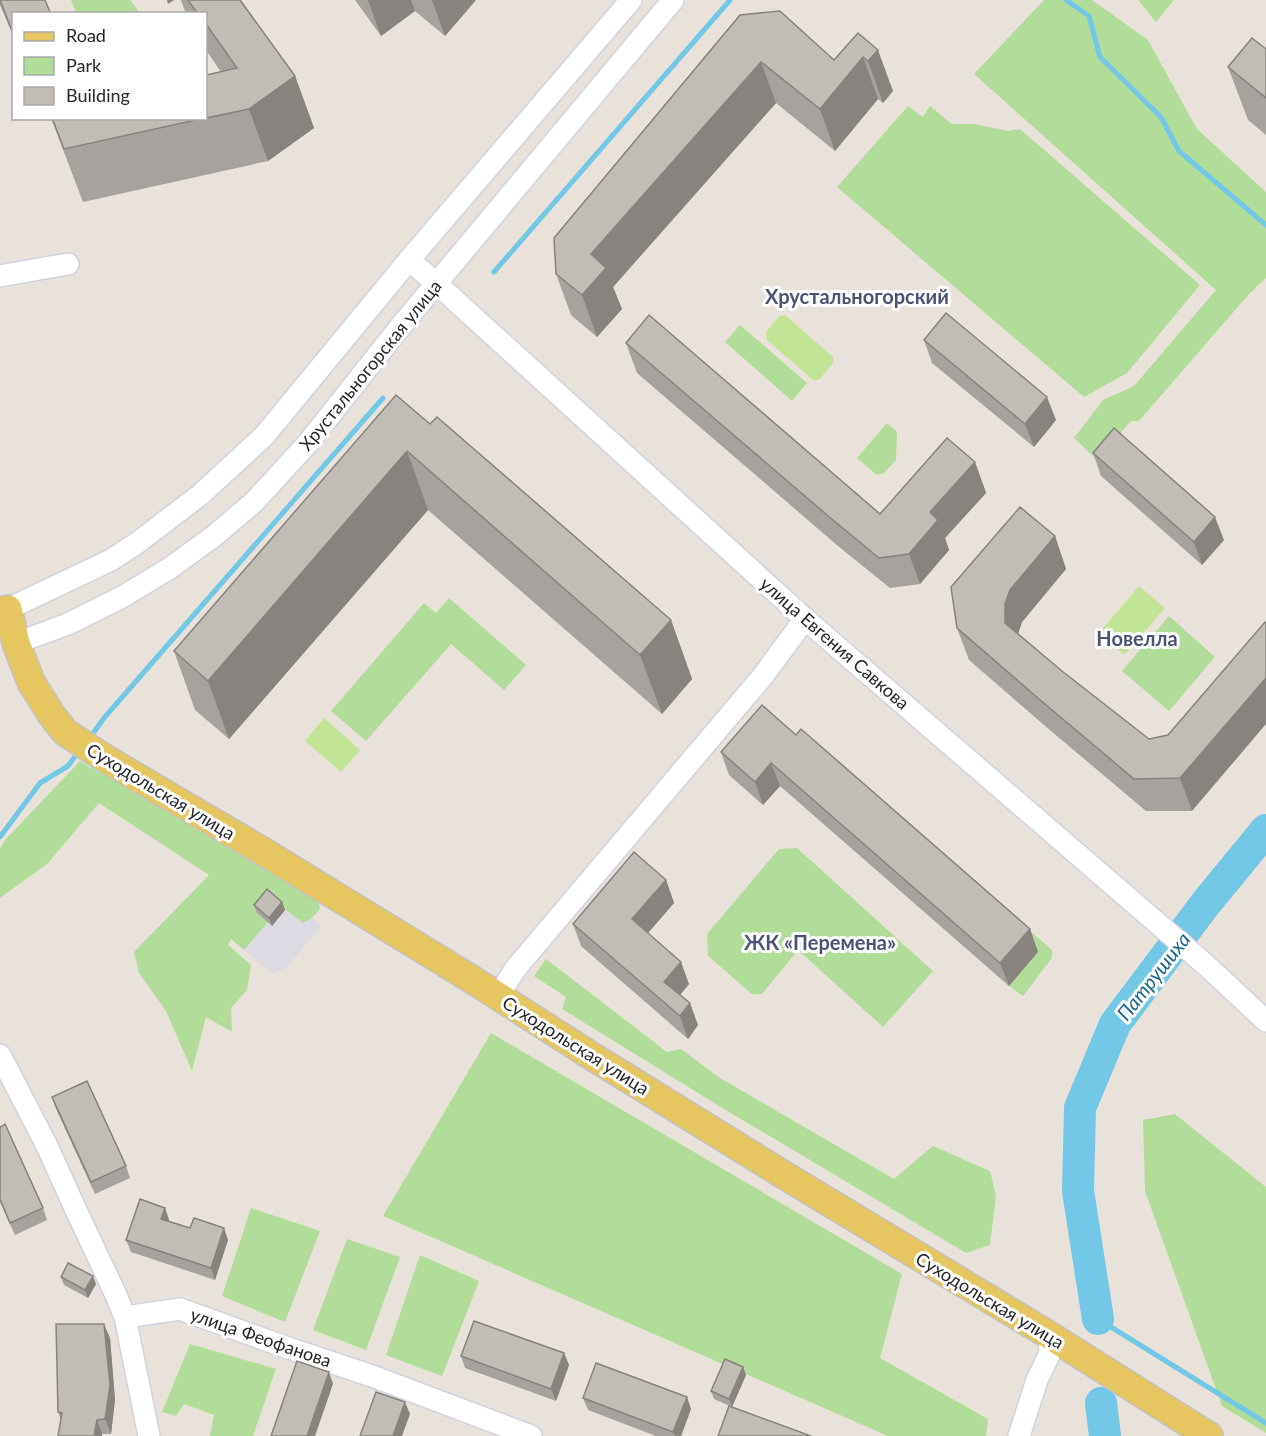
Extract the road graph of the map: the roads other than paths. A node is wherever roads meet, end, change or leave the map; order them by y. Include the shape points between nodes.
1 (631, 0) edge
2 (673, 0) edge
3 (409, 260) junction
4 (68, 264) dead end
5 (0, 276) edge
6 (436, 283) junction
7 (4, 610) edge
8 (805, 619) junction
9 (8, 646) edge
10 (498, 996) junction
11 (1266, 1021) edge
12 (0, 1055) edge
13 (125, 1317) junction
14 (1049, 1335) junction
15 (149, 1436) edge
16 (531, 1436) edge
17 (1019, 1436) edge
18 (1209, 1436) edge

1 - 3 street, Хрустальногорская улица
2 - 6 street, Хрустальногорская улица
3 - 6 street, улица Евгения Савкова
3 - 7 street, Хрустальногорская улица via 264,436 200,495 111,560
4 - 5 street
6 - 8 street, улица Евгения Савкова
6 - 9 street, Хрустальногорская улица via 308,443 254,502 214,537 122,597 68,624
7 - 9 main road, Суходольская улица
8 - 10 street via 762,677 516,968
8 - 11 street, улица Евгения Савкова
9 - 10 main road, Суходольская улица via 65,732
10 - 14 main road, Суходольская улица
12 - 13 street via 47,1146
13 - 15 street
13 - 16 street, улица Феофанова via 180,1309
14 - 17 street via 1050,1353
14 - 18 main road, Суходольская улица

